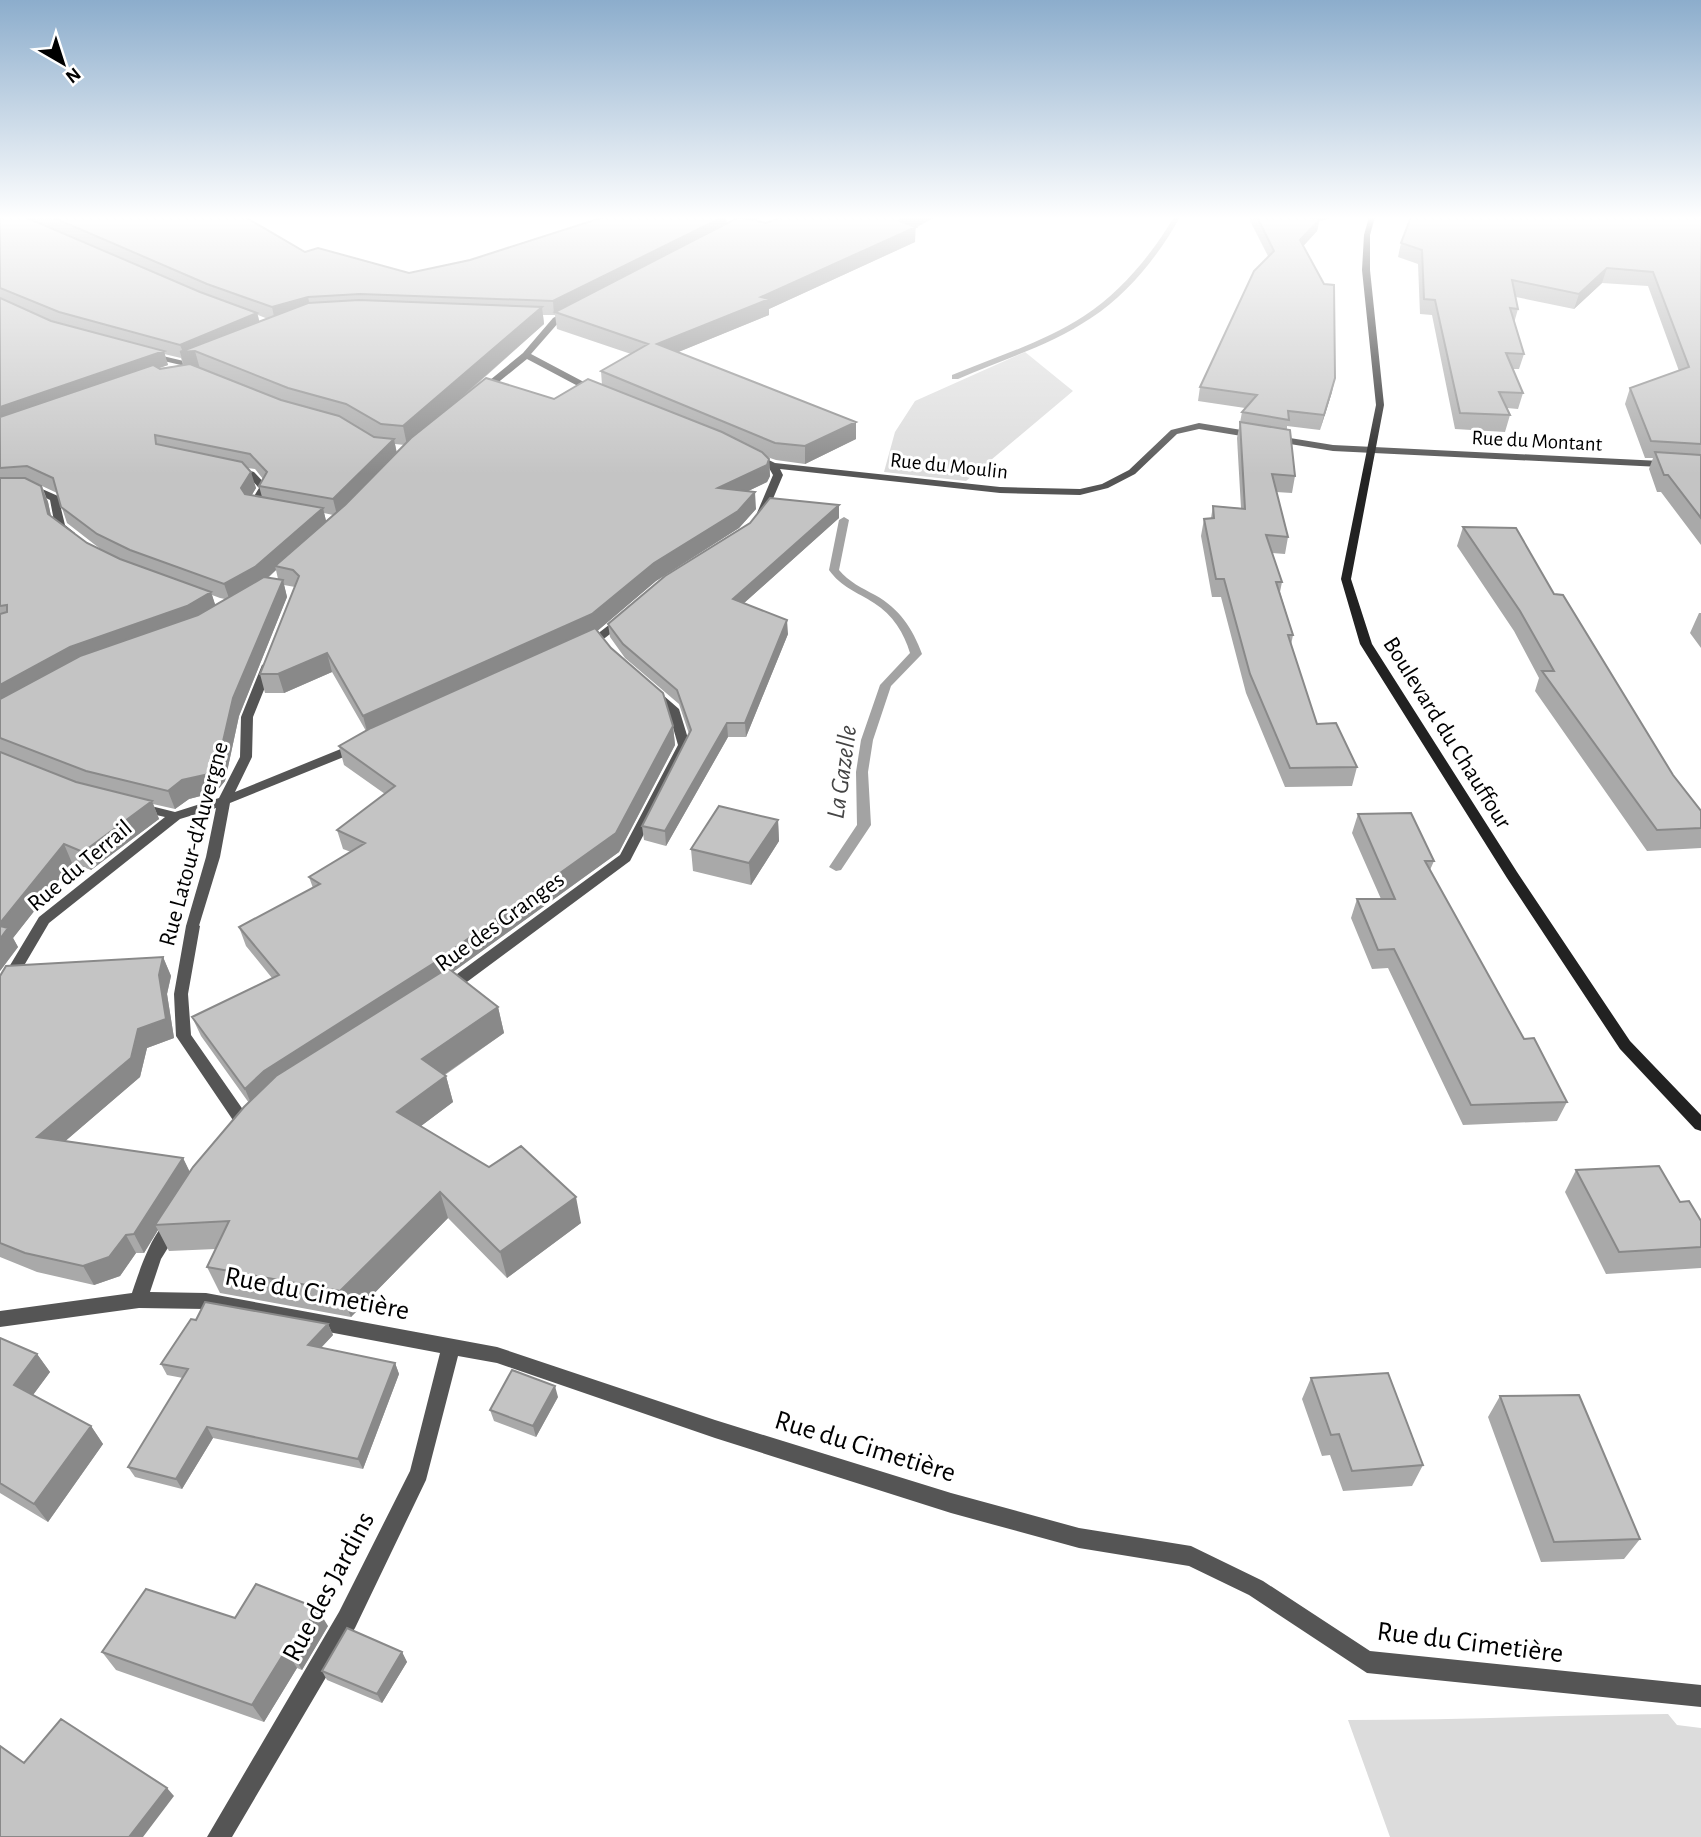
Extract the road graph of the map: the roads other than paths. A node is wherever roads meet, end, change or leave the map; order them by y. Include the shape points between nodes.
1 (1369, 303) edge
2 (579, 308) edge
3 (542, 320) edge
4 (556, 320) junction
5 (135, 352) edge
6 (526, 355) junction
7 (195, 360) edge
8 (185, 364) junction
9 (165, 371) edge
10 (473, 398) edge
11 (611, 399) edge
12 (741, 450) edge
13 (1370, 450) junction
14 (220, 466) edge
15 (774, 466) junction
16 (1701, 466) edge
17 (0, 489) edge
18 (265, 508) edge
19 (753, 523) edge
20 (79, 540) edge
21 (630, 611) edge
22 (600, 637) junction
23 (575, 648) edge
24 (613, 654) edge
25 (272, 655) edge
26 (637, 678) edge
27 (369, 742) edge
28 (224, 801) junction
29 (126, 804) edge
30 (175, 816) junction
31 (0, 994) edge
32 (437, 995) edge
33 (1701, 1125) edge
34 (247, 1129) edge
35 (182, 1211) edge
36 (139, 1300) junction
37 (2, 1314) edge
38 (451, 1347) junction
39 (1701, 1696) edge
40 (219, 1837) edge

1 - 13 main road, Boulevard du Chauffour via 1380,405
2 - 4 street
3 - 4 street
4 - 6 street
5 - 8 street
6 - 10 street
6 - 11 street
7 - 8 street
8 - 9 street
12 - 15 street, Rue du Moulin
13 - 15 street, Rue du Moulin via 1185,427 1132,472 1080,492 1000,490
13 - 16 street, Rue du Montant
13 - 33 main road, Boulevard du Chauffour via 1346,579 1366,644 1511,875 1625,1045
14 - 18 street via 251,474 264,488 253,506
15 - 19 street via 776,484
17 - 20 street via 33,488 55,498 60,526
21 - 22 street
22 - 23 street
22 - 24 street
25 - 28 street, Rue Latour-d'Auvergne via 247,718 246,757
26 - 32 street, Rue des Granges via 673,709 684,745 625,858
27 - 28 street
28 - 30 street
28 - 34 street, Rue Latour-d'Auvergne via 184,965 180,1018 184,1036
29 - 30 street
30 - 31 street, Rue du Terrail via 44,919
35 - 36 street via 153,1257
36 - 37 street, Rue du Cimetière
36 - 38 street, Rue du Cimetière via 206,1301
38 - 39 street, Rue du Cimetière via 497,1355 951,1503 1079,1538 1191,1556 1256,1587 1367,1662
38 - 40 street, Rue des Jardins via 419,1473 347,1620

